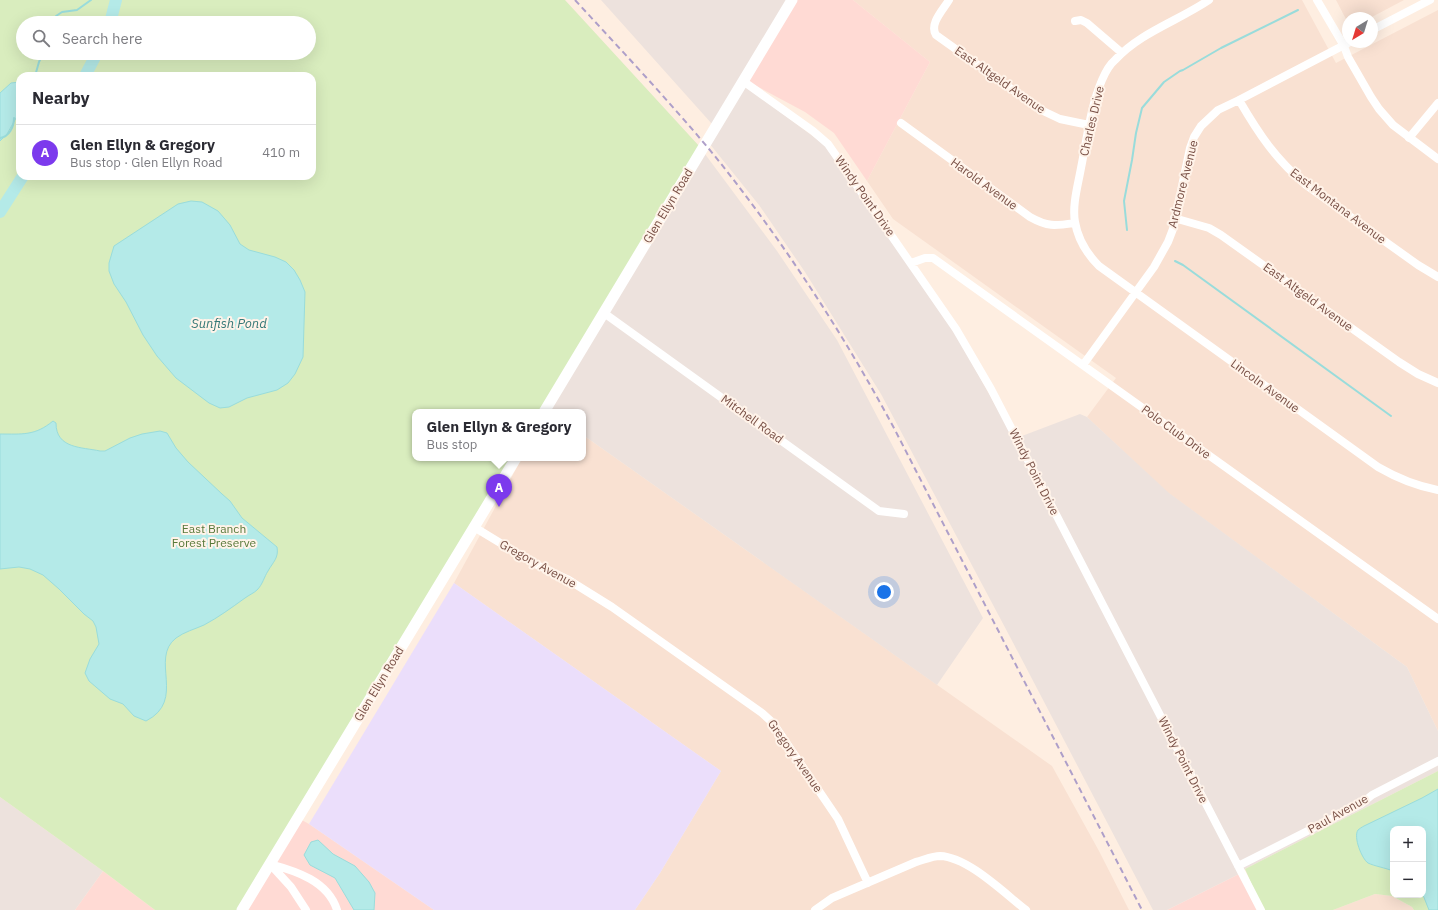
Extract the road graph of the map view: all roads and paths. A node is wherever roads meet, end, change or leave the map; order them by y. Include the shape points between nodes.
1 (792, 0) edge
2 (949, 0) edge
3 (1209, 0) edge
4 (1318, 0) edge
5 (1430, 0) edge
6 (1075, 21) dead end
7 (1378, 27) edge
8 (1342, 36) edge
9 (1342, 47) edge
10 (1347, 48) edge
11 (1122, 53) junction
12 (743, 81) junction
13 (1240, 100) junction
14 (1438, 103) edge
15 (901, 124) dead end
16 (1090, 125) junction
17 (1409, 138) junction
18 (1438, 159) edge
19 (1174, 218) junction
20 (1075, 223) junction
21 (911, 263) junction
22 (1099, 266) joint
23 (1438, 277) edge
24 (1135, 293) junction
25 (604, 313) junction
26 (1083, 365) junction
27 (1438, 384) edge
28 (546, 409) edge
29 (514, 461) edge
30 (1438, 490) edge
31 (904, 514) dead end
32 (474, 527) junction
33 (1438, 619) edge
34 (1438, 761) edge
35 (270, 864) junction
36 (1238, 866) junction
37 (868, 883) junction
38 (242, 910) edge
39 (306, 910) edge
40 (336, 910) edge
41 (815, 910) edge
42 (1026, 910) edge
43 (1261, 910) edge

1 - 12 street, Glen Ellyn Road
2 - 16 street, East Altgeld Avenue via 934,25 933,31 936,35 1041,110 1060,119
3 - 11 street, Charles Drive via 1142,36
4 - 8 street
5 - 7 street
6 - 11 street via 1087,23
9 - 13 street, Ardmore Avenue
10 - 17 street via 1348,57 1379,109
11 - 16 street, Charles Drive via 1102,79
12 - 21 street, Windy Point Drive via 828,144
12 - 25 street, Glen Ellyn Road
13 - 19 street, Ardmore Avenue via 1218,110 1205,121 1194,137
13 - 23 street, East Montana Avenue via 1267,146 1296,176
14 - 17 street
15 - 20 street, Harold Avenue via 1030,217 1043,224 1057,226
16 - 20 street, Charles Drive via 1075,204
17 - 18 street
19 - 24 street, Ardmore Avenue via 1173,229 1160,257
19 - 27 street, East Altgeld Avenue via 1215,231 1399,362
20 - 22 street, Charles Drive via 1084,247
21 - 26 street, Polo Club Drive via 933,258
21 - 36 street, Windy Point Drive via 956,329 991,389
22 - 24 street, Lincoln Avenue
24 - 26 street, Ardmore Avenue
24 - 30 street, Lincoln Avenue via 1378,467 1404,481
25 - 28 street, Glen Ellyn Road
25 - 31 street, Mitchell Road via 879,511
26 - 33 street, Polo Club Drive
29 - 32 street, Glen Ellyn Road
32 - 35 street, Glen Ellyn Road
32 - 37 street, Gregory Avenue via 612,607 770,720 838,819
34 - 36 street, Paul Avenue via 1372,795 1361,804
35 - 38 street, Glen Ellyn Road
35 - 39 street via 291,887
35 - 40 street via 307,877 324,890
36 - 43 street, Windy Point Drive
37 - 41 street via 832,898
37 - 42 street via 925,859 946,857 968,866

